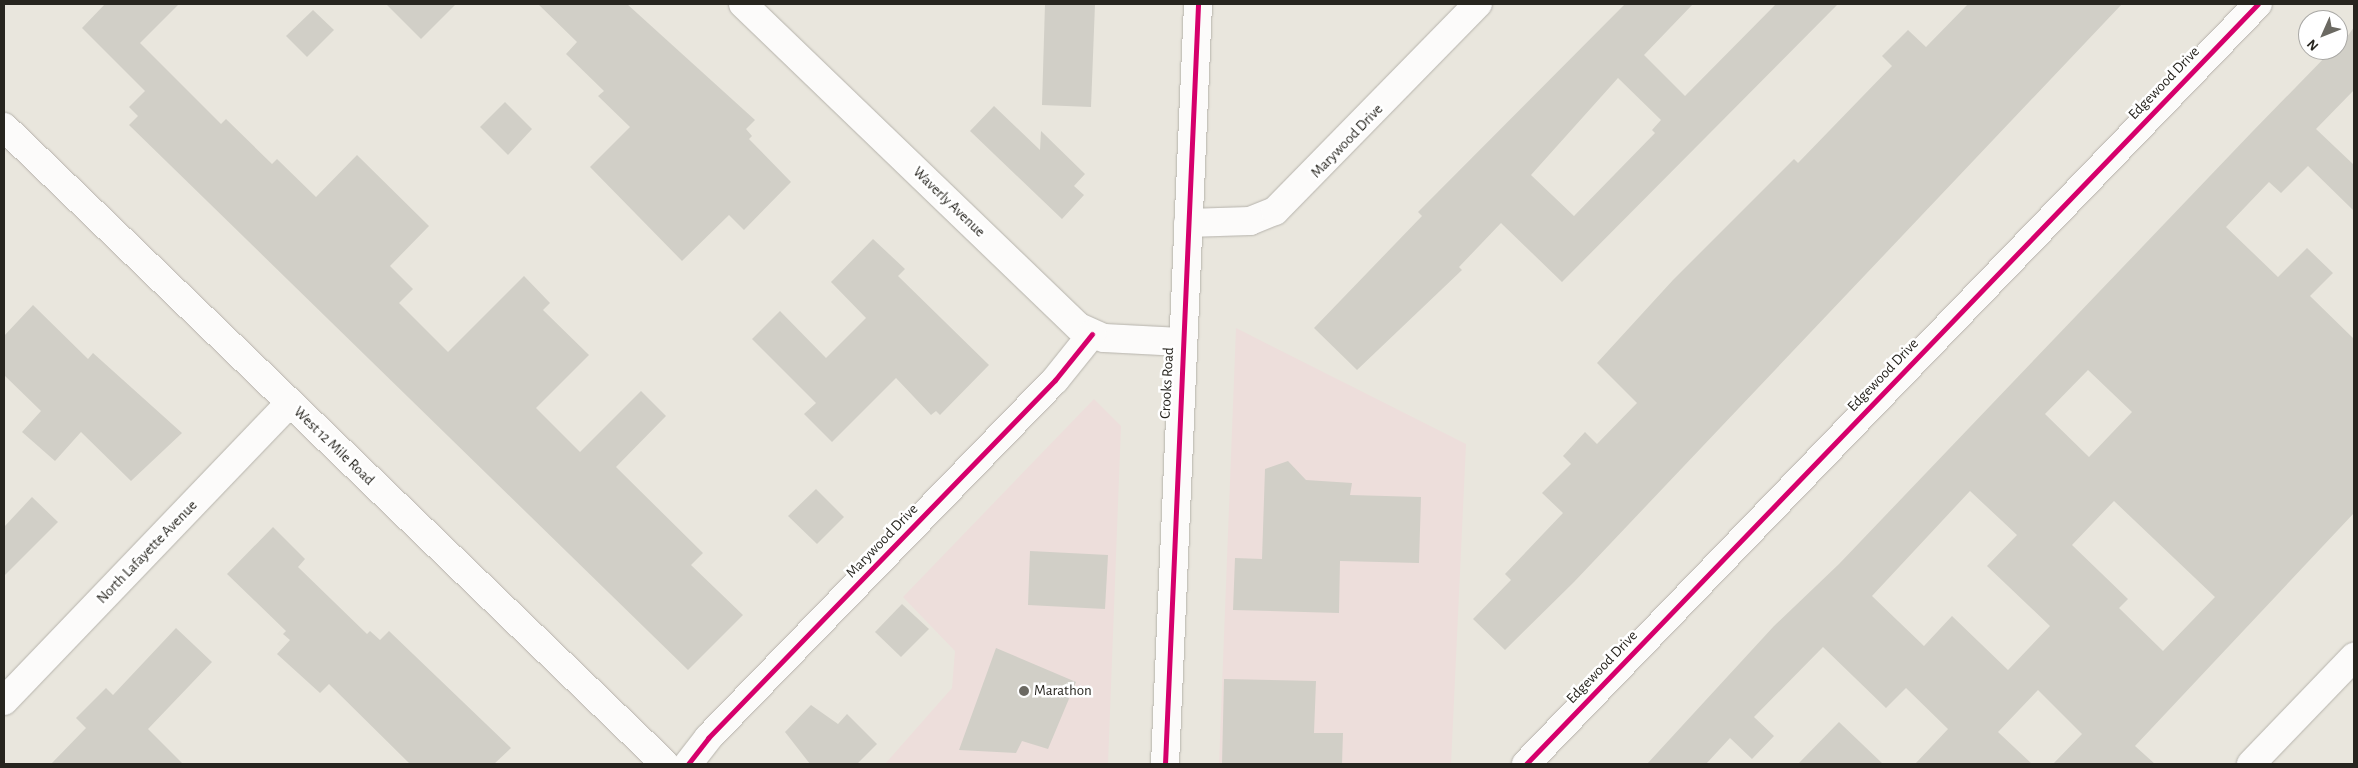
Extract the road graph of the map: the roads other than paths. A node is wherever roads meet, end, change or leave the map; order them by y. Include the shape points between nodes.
1 (743, 4) edge
2 (1198, 4) edge
3 (1478, 4) edge
4 (2258, 4) edge
5 (4, 127) edge
6 (1188, 223) junction
7 (1092, 334) junction
8 (1181, 342) junction
9 (290, 403) junction
10 (2354, 657) edge
11 (4, 701) edge
12 (665, 764) edge
13 (688, 764) edge
14 (1165, 764) edge
15 (1526, 764) edge
16 (2251, 764) edge

1 - 7 street, Waverly Avenue via 1062,311
2 - 6 street, Crooks Road
3 - 6 street, Marywood Drive via 1275,211 1250,221
4 - 15 street, Edgewood Drive
5 - 9 street, West 12 Mile Road
6 - 8 street, Crooks Road
7 - 8 street, Waverly Avenue via 1132,341
7 - 13 street, Marywood Drive via 1056,380 708,738
8 - 14 street, Crooks Road
9 - 11 street, North Lafayette Avenue
9 - 12 street, West 12 Mile Road
10 - 16 street

